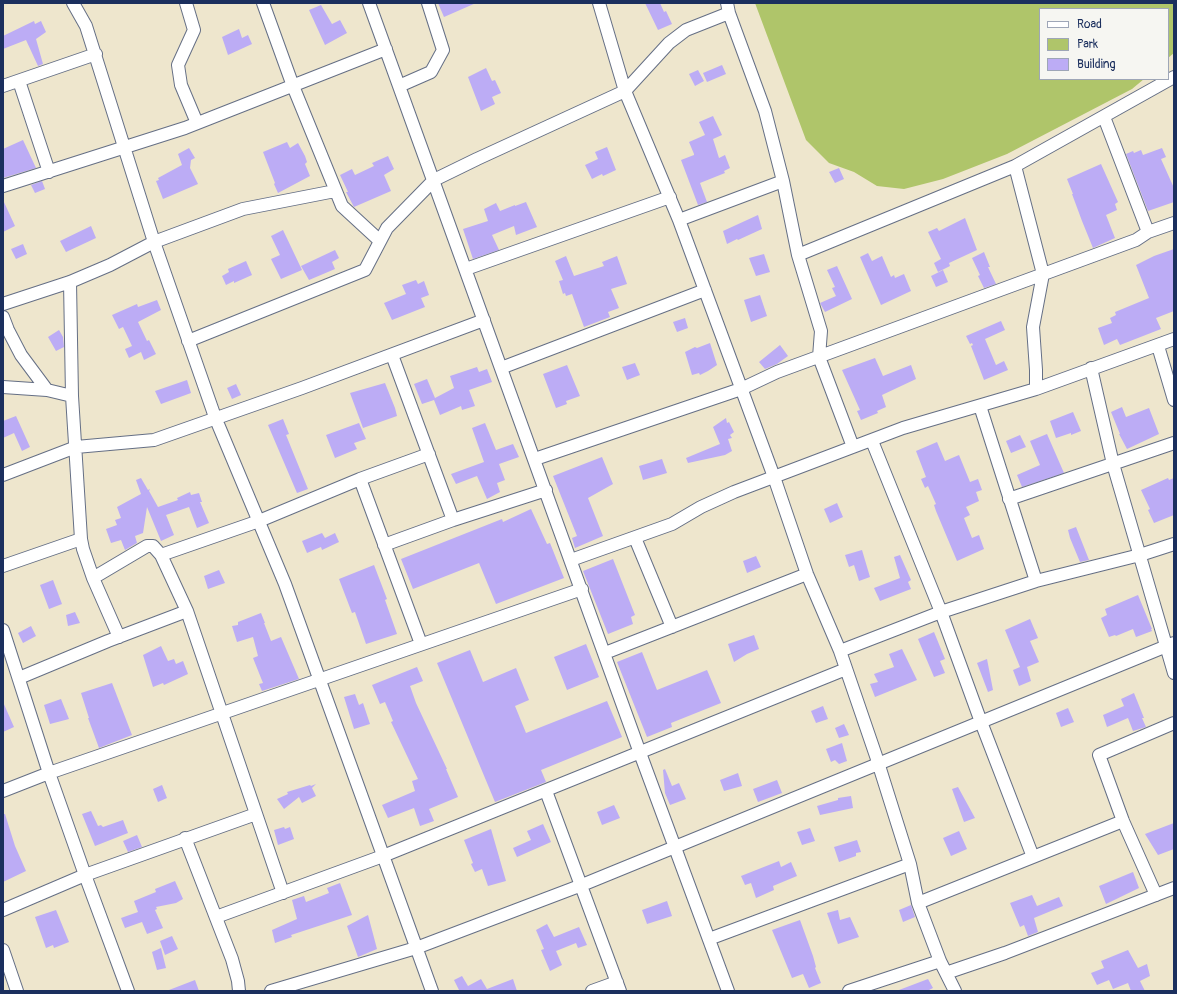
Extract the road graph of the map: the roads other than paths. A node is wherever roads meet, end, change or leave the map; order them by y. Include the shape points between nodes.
1 (73, 3) edge
2 (186, 3) edge
3 (263, 3) edge
4 (369, 3) edge
5 (428, 3) edge
6 (599, 3) edge
7 (728, 8) edge
8 (386, 49) junction
9 (96, 54) junction
10 (1169, 80) edge
11 (19, 81) junction
12 (3, 86) edge
13 (293, 86) junction
14 (399, 86) junction
15 (625, 91) junction
16 (1104, 117) junction
17 (197, 124) junction
18 (124, 148) junction
19 (1015, 166) junction
20 (49, 172) junction
21 (434, 180) junction
22 (783, 181) junction
23 (3, 186) edge
24 (335, 191) junction
25 (670, 197) junction
26 (679, 220) junction
27 (1174, 223) edge
28 (1148, 232) junction
29 (380, 241) junction
30 (154, 242) junction
31 (798, 255) junction
32 (466, 269) junction
33 (1043, 274) junction
34 (70, 282) junction
35 (705, 290) junction
36 (3, 304) edge
37 (3, 316) edge
38 (484, 320) junction
39 (1174, 339) edge
40 (188, 341) junction
41 (1158, 346) junction
42 (392, 355) junction
43 (819, 357) junction
44 (501, 368) junction
45 (1091, 368) junction
46 (3, 387) edge
47 (741, 389) junction
48 (47, 390) junction
49 (1036, 390) junction
50 (72, 396) junction
51 (1174, 400) edge
52 (980, 406) junction
53 (215, 417) junction
54 (872, 440) junction
55 (1174, 444) edge
56 (76, 447) junction
57 (853, 447) junction
58 (429, 454) junction
59 (535, 459) junction
60 (1113, 464) junction
61 (3, 475) edge
62 (774, 477) junction
63 (360, 479) junction
64 (546, 490) junction
65 (1009, 499) junction
66 (453, 520) junction
67 (259, 521) junction
68 (635, 538) junction
69 (81, 539) junction
70 (1174, 544) edge
71 (384, 545) junction
72 (161, 555) junction
73 (1140, 555) junction
74 (571, 560) junction
75 (3, 566) edge
76 (807, 574) junction
77 (94, 578) junction
78 (1036, 581) junction
79 (582, 589) junction
80 (186, 611) junction
81 (941, 612) junction
82 (672, 627) junction
83 (3, 630) edge
84 (119, 637) junction
85 (421, 644) junction
86 (1170, 644) edge
87 (840, 651) junction
88 (605, 653) junction
89 (846, 669) junction
90 (1174, 673) edge
91 (19, 678) junction
92 (320, 679) junction
93 (221, 714) junction
94 (981, 722) junction
95 (1174, 723) edge
96 (640, 753) junction
97 (879, 764) junction
98 (49, 773) junction
99 (3, 791) edge
100 (546, 791) junction
101 (256, 814) junction
102 (1123, 821) junction
103 (185, 838) junction
104 (675, 848) junction
105 (383, 856) junction
106 (1033, 857) junction
107 (910, 864) junction
108 (85, 875) junction
109 (582, 885) junction
110 (1174, 888) edge
111 (282, 893) junction
112 (1156, 895) junction
113 (918, 903) junction
114 (3, 910) edge
115 (216, 917) junction
116 (708, 939) junction
117 (416, 948) junction
118 (3, 950) edge
119 (940, 961) junction
120 (946, 973) junction
121 (7, 975) edge
122 (619, 987) edge
123 (17, 991) edge
124 (128, 991) edge
125 (239, 991) edge
126 (271, 991) edge
127 (432, 991) edge
128 (592, 991) edge
129 (728, 991) edge
130 (849, 991) edge
131 (955, 991) edge

1 - 9 street via 86,26
2 - 17 street via 194,30 178,65 181,85
3 - 13 street
4 - 8 street
5 - 14 street via 443,50 431,72
6 - 15 street
7 - 15 street via 686,30 669,43
7 - 22 street via 764,111
8 - 13 street
8 - 14 street
9 - 11 street
9 - 18 street
10 - 16 street
11 - 12 street
11 - 20 street
13 - 17 street
13 - 24 street
14 - 21 street
15 - 21 street
15 - 25 street
16 - 19 street
16 - 28 street
17 - 18 street
18 - 20 street
18 - 30 street
19 - 31 street
19 - 33 street
20 - 23 street
21 - 29 street via 388,228
21 - 32 street
22 - 26 street
22 - 31 street
24 - 29 street via 342,206
24 - 30 street via 243,209
25 - 26 street
25 - 32 street
26 - 35 street
27 - 28 street
28 - 33 street via 1136,240
29 - 40 street via 365,270
30 - 34 street
30 - 40 street
31 - 43 street via 822,331
32 - 38 street
33 - 43 street
33 - 49 street via 1033,327
34 - 36 street
34 - 50 street
35 - 44 street
35 - 47 street
37 - 48 street via 21,355
38 - 42 street
38 - 44 street
39 - 41 street
40 - 53 street
41 - 45 street
41 - 51 street
42 - 53 street
42 - 58 street
43 - 47 street via 777,372
43 - 57 street
44 - 59 street
45 - 49 street
45 - 60 street
46 - 48 street
47 - 59 street
47 - 62 street
48 - 50 street
49 - 52 street
50 - 56 street
52 - 54 street
52 - 65 street
53 - 56 street via 154,440
53 - 67 street
54 - 57 street
54 - 81 street
55 - 60 street
56 - 61 street
56 - 69 street
57 - 62 street
58 - 63 street
58 - 66 street
59 - 64 street
60 - 65 street
60 - 73 street
62 - 68 street via 734,492 672,524
62 - 76 street
63 - 67 street
63 - 71 street
64 - 66 street
64 - 74 street
65 - 78 street
66 - 71 street
67 - 72 street
67 - 92 street
68 - 74 street
68 - 82 street
69 - 75 street
69 - 77 street
70 - 73 street
71 - 85 street
72 - 77 street via 153,546 147,546
72 - 80 street
73 - 78 street
73 - 86 street
74 - 79 street
76 - 82 street
76 - 87 street
77 - 84 street
78 - 81 street
79 - 85 street
79 - 88 street
80 - 84 street
80 - 93 street
81 - 87 street
81 - 94 street
82 - 88 street
83 - 91 street
84 - 91 street
85 - 92 street
86 - 90 street
86 - 94 street
87 - 89 street
88 - 96 street
89 - 96 street
89 - 97 street
91 - 98 street
92 - 93 street
92 - 105 street
93 - 98 street
93 - 101 street
94 - 97 street
94 - 106 street
95 - 102 street via 1098,755
96 - 100 street
96 - 104 street
97 - 104 street
97 - 107 street
98 - 99 street
98 - 108 street
100 - 105 street
100 - 109 street
101 - 103 street
101 - 111 street
102 - 106 street
102 - 112 street
103 - 108 street
103 - 115 street
104 - 109 street
104 - 116 street
105 - 111 street
105 - 117 street
106 - 113 street
107 - 113 street
107 - 116 street
108 - 114 street
108 - 124 street
109 - 117 street
109 - 122 street
110 - 112 street
111 - 115 street
112 - 120 street
113 - 119 street
115 - 125 street via 232,959
116 - 129 street
117 - 126 street
117 - 127 street
118 - 121 street
119 - 120 street
119 - 130 street
120 - 131 street
121 - 123 street
122 - 128 street

